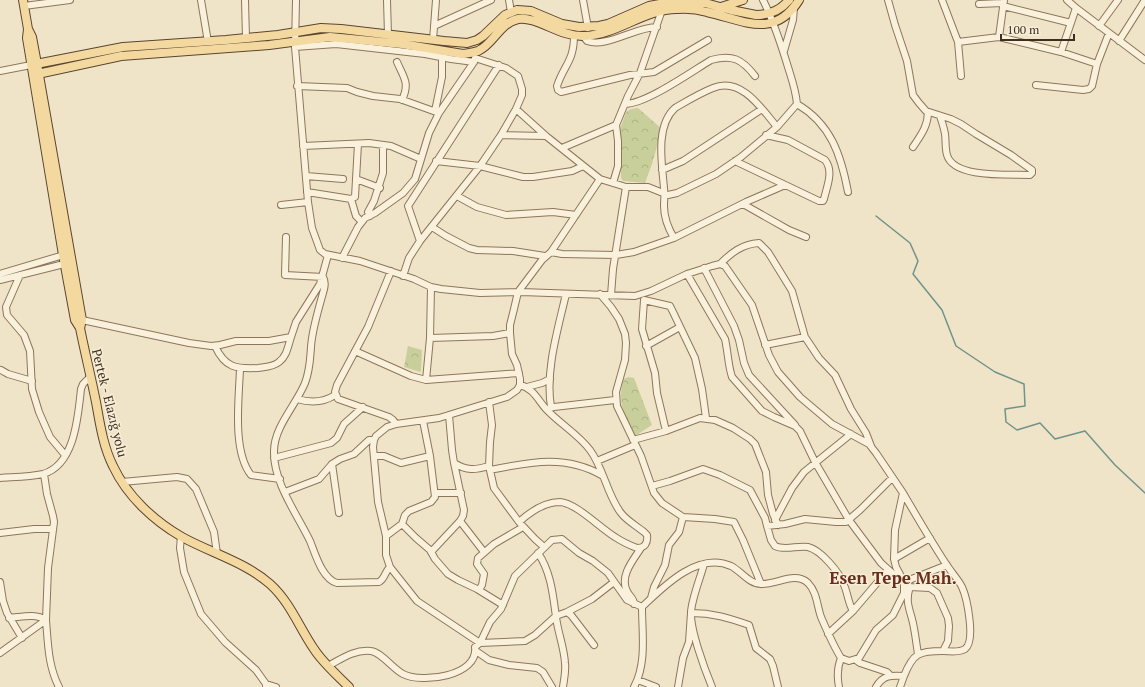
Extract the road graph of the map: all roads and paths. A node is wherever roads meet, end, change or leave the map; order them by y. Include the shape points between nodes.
1 (70, 0) edge
2 (201, 0) edge
3 (245, 0) edge
4 (296, 0) edge
5 (387, 0) edge
6 (436, 0) edge
7 (491, 0) edge
8 (509, 0) edge
9 (584, 0) edge
10 (743, 0) edge
11 (763, 0) edge
12 (789, 0) edge
13 (799, 0) edge
14 (888, 0) edge
15 (942, 0) edge
16 (1068, 0) edge
17 (1118, 0) edge
18 (1145, 0) edge
19 (24, 3) edge
20 (1003, 3) edge
21 (979, 4) dead end
22 (721, 8) junction
23 (794, 8) junction
24 (1076, 8) junction
25 (662, 10) junction
26 (511, 12) junction
27 (770, 14) junction
28 (773, 22) junction
29 (1071, 23) junction
30 (434, 26) junction
31 (1099, 26) junction
32 (657, 27) junction
33 (588, 28) junction
34 (295, 31) junction
35 (1109, 33) junction
36 (388, 35) junction
37 (579, 36) junction
38 (999, 37) junction
39 (246, 38) junction
40 (433, 40) junction
41 (708, 40) dead end
42 (1119, 41) junction
43 (208, 42) junction
44 (472, 42) junction
45 (958, 42) junction
46 (294, 44) junction
47 (784, 51) junction
48 (1061, 52) junction
49 (475, 57) junction
50 (442, 58) junction
51 (1145, 60) edge
52 (397, 62) dead end
53 (1098, 64) junction
54 (34, 65) junction
55 (499, 65) junction
56 (0, 71) edge
57 (640, 73) junction
58 (36, 74) junction
59 (755, 76) dead end
60 (961, 76) dead end
61 (1036, 85) dead end
62 (297, 86) junction
63 (402, 100) junction
64 (624, 104) junction
65 (797, 104) junction
66 (762, 108) junction
67 (516, 110) junction
68 (437, 112) junction
69 (928, 112) junction
70 (940, 116) junction
71 (616, 125) junction
72 (777, 127) junction
73 (502, 135) junction
74 (766, 135) junction
75 (546, 136) junction
76 (358, 144) junction
77 (383, 145) junction
78 (303, 146) junction
79 (913, 147) dead end
80 (562, 148) junction
81 (421, 159) junction
82 (436, 161) junction
83 (735, 161) junction
84 (480, 166) junction
85 (583, 166) junction
86 (662, 170) junction
87 (306, 176) junction
88 (343, 178) dead end
89 (356, 179) junction
90 (600, 180) junction
91 (613, 183) junction
92 (785, 184) junction
93 (626, 187) junction
94 (380, 188) junction
95 (307, 192) junction
96 (848, 192) dead end
97 (664, 193) junction
98 (457, 196) junction
99 (351, 199) junction
100 (308, 202) junction
101 (743, 204) junction
102 (281, 205) dead end
103 (370, 216) junction
104 (576, 216) junction
105 (362, 222) junction
106 (432, 227) junction
107 (286, 237) dead end
108 (806, 237) dead end
109 (674, 238) junction
110 (420, 241) junction
111 (551, 252) junction
112 (67, 254) junction
113 (328, 255) junction
114 (616, 255) junction
115 (545, 256) junction
116 (342, 258) junction
117 (68, 263) junction
118 (720, 264) junction
119 (704, 268) junction
120 (391, 271) junction
121 (0, 274) edge
122 (687, 274) junction
123 (20, 275) junction
124 (403, 276) junction
125 (323, 277) junction
126 (0, 280) edge
127 (431, 287) junction
128 (518, 292) junction
129 (566, 294) junction
130 (600, 294) junction
131 (611, 295) junction
132 (643, 297) junction
133 (81, 324) junction
134 (680, 327) junction
135 (510, 333) junction
136 (805, 337) junction
137 (291, 338) junction
138 (430, 338) junction
139 (765, 344) junction
140 (215, 346) junction
141 (646, 346) junction
142 (355, 351) junction
143 (240, 368) junction
144 (1, 370) dead end
145 (519, 372) junction
146 (90, 377) junction
147 (550, 379) junction
148 (426, 380) junction
149 (32, 381) junction
150 (520, 385) junction
151 (527, 387) junction
152 (335, 395) junction
153 (297, 399) junction
154 (615, 400) junction
155 (489, 402) junction
156 (362, 407) junction
157 (548, 408) junction
158 (449, 415) junction
159 (706, 418) junction
160 (423, 421) junction
161 (396, 424) junction
162 (795, 426) junction
163 (666, 431) junction
164 (851, 434) junction
165 (374, 440) junction
166 (634, 442) junction
167 (872, 448) junction
168 (65, 455) junction
169 (374, 456) junction
170 (430, 456) junction
171 (274, 458) junction
172 (597, 461) junction
173 (815, 462) junction
174 (454, 463) junction
175 (332, 464) junction
176 (490, 468) junction
177 (44, 474) junction
178 (603, 476) junction
179 (0, 478) edge
180 (892, 478) junction
181 (280, 479) junction
182 (122, 482) junction
183 (652, 486) junction
184 (285, 492) junction
185 (435, 493) junction
186 (461, 493) junction
187 (903, 493) junction
188 (339, 513) dead end
189 (683, 517) junction
190 (849, 520) junction
191 (460, 521) junction
192 (776, 522) junction
193 (402, 524) junction
194 (521, 524) junction
195 (767, 526) junction
196 (53, 529) junction
197 (0, 533) edge
198 (181, 536) junction
199 (386, 536) junction
200 (930, 538) junction
201 (544, 547) junction
202 (641, 548) junction
203 (431, 552) junction
204 (484, 552) junction
205 (538, 553) junction
206 (217, 554) junction
207 (894, 559) junction
208 (704, 564) junction
209 (947, 565) junction
210 (390, 567) junction
211 (888, 570) junction
212 (0, 582) edge
213 (614, 582) junction
214 (761, 584) junction
215 (907, 584) junction
216 (479, 590) junction
217 (651, 598) junction
218 (634, 604) junction
219 (503, 605) junction
220 (642, 607) junction
221 (853, 611) junction
222 (567, 612) junction
223 (691, 613) junction
224 (556, 616) junction
225 (10, 618) junction
226 (46, 620) junction
227 (828, 634) junction
228 (22, 638) junction
229 (480, 643) junction
230 (594, 645) dead end
231 (476, 652) junction
232 (943, 652) junction
233 (0, 653) edge
234 (918, 654) junction
235 (841, 658) junction
236 (856, 660) junction
237 (328, 666) junction
238 (890, 675) junction
239 (904, 676) junction
240 (638, 680) junction
241 (266, 685) edge
242 (59, 687) edge
243 (276, 687) edge
244 (349, 687) edge
245 (552, 687) edge
246 (563, 687) edge
247 (634, 687) edge
248 (656, 687) edge
249 (678, 687) edge
250 (712, 687) edge
251 (778, 687) edge
252 (839, 687) edge
253 (876, 687) edge
254 (900, 687) edge

1 - 19 street
2 - 43 street
3 - 39 street
4 - 34 street
5 - 36 street
6 - 30 street
7 - 30 street
8 - 26 street
9 - 33 street
10 - 22 main road
11 - 27 street
12 - 27 main road
13 - 23 main road
14 - 69 street via 908,61 913,95
15 - 45 street
16 - 24 street
17 - 31 street
18 - 42 street
19 - 54 main road, Pertek - Elazığ yolu via 28,29 32,37
20 - 21 street
20 - 29 street
20 - 38 street
22 - 27 main road via 756,15
22 - 33 main road via 696,1 666,2 649,6 608,24
23 - 28 main road via 783,18
23 - 47 street
24 - 29 street
24 - 31 street
25 - 28 main road via 674,8 706,11 754,24
25 - 32 street
25 - 37 main road via 600,34
26 - 33 main road via 531,11 562,24
26 - 44 main road
27 - 28 street
28 - 47 street
29 - 48 street
30 - 40 street
31 - 35 street
32 - 37 street via 644,28 618,38 596,42 587,41
32 - 57 street
34 - 36 main road via 331,28
34 - 39 main road
34 - 46 street
35 - 42 street
35 - 53 street
36 - 40 main road
37 - 49 main road via 518,19 504,26
37 - 57 street via 572,57 557,86 560,92
38 - 45 street
38 - 48 street
39 - 43 main road
40 - 44 main road
41 - 57 street via 654,72
42 - 51 street
43 - 54 main road via 123,47
44 - 49 street
45 - 60 street
46 - 49 main road via 320,37 340,37 402,44
46 - 50 street via 336,44
46 - 58 main road via 136,54
46 - 62 street
47 - 65 street
48 - 53 street
49 - 50 street
49 - 55 street
49 - 68 street
50 - 68 street
52 - 63 street via 407,89
53 - 61 street via 1092,86 1086,90
54 - 56 street
54 - 58 main road, Pertek - Elazığ yolu
55 - 67 street via 518,76 522,95
55 - 82 street
57 - 64 street
58 - 112 main road, Pertek - Elazığ yolu
59 - 64 street via 748,66 738,60 721,57 711,60 644,99
62 - 63 street via 347,88 373,96
62 - 78 street
63 - 68 street
64 - 71 street
65 - 72 street
65 - 96 street via 820,122 838,152
66 - 72 street
66 - 86 street via 683,161
66 - 86 street via 742,90 722,86 714,87 675,108 665,122 661,153
67 - 73 street
67 - 75 street
68 - 81 street
69 - 70 street
69 - 79 street via 925,129
70 - 70 street via 961,124 1011,155 1032,170 1032,173 974,173 957,166 947,157
71 - 80 street
71 - 91 street via 618,166
72 - 74 street
73 - 75 street
73 - 84 street
74 - 83 street
74 - 92 street via 793,142 825,160 829,165 830,173 822,201
75 - 80 street
76 - 77 street
76 - 78 street
76 - 89 street
77 - 81 street
77 - 94 street
78 - 87 street
80 - 85 street
81 - 103 street via 414,179 403,193
82 - 84 street
82 - 110 street via 408,206
83 - 92 street
83 - 97 street via 716,174 676,193
84 - 85 street via 513,175 533,177 572,171
84 - 98 street
85 - 90 street
86 - 97 street
87 - 88 street
87 - 95 street
89 - 94 street
89 - 99 street via 355,197
90 - 91 street
90 - 104 street
91 - 93 street
92 - 101 street
93 - 97 street via 648,187
93 - 114 street
94 - 103 street via 368,212
95 - 99 street
95 - 100 street
97 - 109 street via 665,215
98 - 104 street via 477,207 506,215 553,212
98 - 106 street
99 - 105 street via 356,216
100 - 102 street
100 - 113 street via 312,228 320,250
101 - 108 street
101 - 109 street
103 - 105 street
104 - 111 street
105 - 116 street
106 - 110 street
106 - 115 street via 469,248
107 - 125 street via 285,275
109 - 114 street via 634,252
110 - 124 street via 409,258
111 - 114 street
111 - 115 street
112 - 117 main road, Pertek - Elazığ yolu
112 - 121 street
113 - 116 street
113 - 125 street
114 - 131 street
115 - 128 street
116 - 120 street
117 - 123 street
117 - 133 main road, Pertek - Elazığ yolu via 75,320
118 - 119 street
118 - 136 street via 731,253 759,243 768,252 792,291
118 - 139 street via 726,266 752,305
119 - 122 street
119 - 162 street via 734,326 749,375
120 - 124 street
120 - 142 street via 378,305
122 - 132 street
122 - 162 street via 725,339 732,377 762,411
123 - 126 street
123 - 149 street via 6,307 7,315 24,335 30,351
124 - 127 street
125 - 137 street via 296,322
125 - 153 street via 325,284 313,330 310,368
127 - 128 street via 480,293
127 - 138 street
128 - 129 street
128 - 135 street
129 - 130 street
129 - 147 street via 553,349
130 - 131 street
130 - 154 street via 615,313 625,338 625,360
131 - 132 street
132 - 134 street via 670,306
132 - 141 street via 642,329
133 - 140 street
133 - 146 main road, Pertek - Elazığ yolu
134 - 141 street
134 - 159 street via 695,358
135 - 138 street
135 - 145 street via 512,354
136 - 139 street
136 - 167 street via 819,358 835,375
137 - 140 street via 236,341
137 - 143 street via 286,355 278,362 267,367
138 - 148 street
139 - 164 street via 778,372 800,397 832,424
140 - 143 street via 220,355 235,368
141 - 163 street via 655,373
142 - 148 street
142 - 152 street via 337,385
143 - 181 street via 240,450 251,475
144 - 149 street
145 - 148 street
145 - 150 street
146 - 168 street via 81,389 77,426
146 - 182 main road, Pertek - Elazığ yolu via 106,447
147 - 151 street
147 - 157 street
149 - 168 street via 39,412 50,437
150 - 151 street
150 - 155 street via 508,397
151 - 157 street
152 - 153 street via 317,402
152 - 156 street via 338,399
153 - 171 street via 281,426 275,443
154 - 157 street
154 - 166 street
155 - 158 street
155 - 176 street via 492,425
156 - 161 street via 389,417
156 - 171 street via 344,424 337,438 331,443
157 - 172 street via 578,436
158 - 160 street
158 - 174 street
159 - 163 street via 695,419
159 - 192 street via 720,421 753,441 766,472 768,495
160 - 161 street
160 - 170 street
161 - 165 street via 383,429
162 - 173 street
163 - 166 street
164 - 167 street via 864,440
164 - 173 street
165 - 169 street
165 - 175 street via 369,440 354,454
166 - 172 street
166 - 183 street
167 - 180 street
168 - 177 street via 57,466
169 - 170 street via 384,456 401,462
169 - 199 street via 378,502
170 - 185 street
171 - 181 street
172 - 178 street
173 - 190 street
173 - 192 street via 792,488
174 - 176 street via 462,468
174 - 186 street
175 - 184 street via 319,479
175 - 188 street
176 - 178 street via 534,461 560,461 592,469
176 - 194 street via 494,488
177 - 179 street
177 - 196 street via 53,516
178 - 202 street via 622,514 647,535 647,543
180 - 187 street
180 - 190 street
181 - 184 street
182 - 198 main road, Pertek - Elazığ yolu via 147,511
182 - 206 street via 170,477 186,479 196,488 214,532
183 - 189 street via 662,503
183 - 195 street via 703,469 750,490
184 - 210 street via 319,564 331,580 379,582
185 - 186 street
185 - 193 street via 431,502 404,515
186 - 191 street via 464,510
187 - 200 street
187 - 207 street via 895,530
189 - 214 street via 734,522
189 - 217 street via 679,532 669,545
190 - 192 street via 836,522 805,519
190 - 211 street
191 - 203 street
191 - 204 street
192 - 195 street
193 - 199 street
193 - 203 street
194 - 201 street
194 - 202 street via 529,513 549,503 561,502 570,505 614,537
194 - 204 street
195 - 221 street via 775,546 811,548 830,564 844,584 848,603
196 - 197 street
196 - 226 street
198 - 206 main road, Pertek - Elazığ yolu
198 - 241 street via 184,572 201,614 225,642 256,670
199 - 210 street via 386,555
200 - 207 street
200 - 209 street
201 - 205 street
201 - 213 street via 552,540 562,539 594,561
202 - 218 street via 629,566 625,578 625,586
203 - 216 street via 448,574
204 - 216 street via 478,558 478,564 484,574
205 - 219 street via 515,576
205 - 224 street via 548,572
206 - 237 main road, Pertek - Elazığ yolu via 258,574 277,591 292,611 314,650
207 - 215 street
208 - 214 street via 730,566 753,582
208 - 217 street via 683,572
208 - 223 street
209 - 215 street
209 - 232 street via 964,594 970,640 965,648
210 - 229 street via 417,601
211 - 215 street
211 - 221 street
212 - 225 street via 3,601
213 - 218 street via 627,600
213 - 222 street
214 - 227 street via 797,578 806,582 813,591
215 - 232 street via 930,588 940,597 949,626 948,641
215 - 234 street via 908,607
215 - 236 street via 893,615 876,630
216 - 219 street
217 - 220 street
218 - 220 street
219 - 229 street via 490,622
220 - 240 street via 642,661
221 - 227 street
222 - 224 street
222 - 230 street
223 - 249 street via 689,642 683,658
223 - 250 street via 694,634
223 - 251 street via 727,617 749,625 756,648 770,659
224 - 229 street via 525,641
224 - 246 street via 565,662
225 - 226 street via 34,615
225 - 228 street
226 - 228 street
226 - 242 street via 49,656
227 - 235 street
228 - 233 street
229 - 231 street via 475,647
231 - 237 street via 463,668 439,678 416,678 403,674 372,651 345,656
231 - 245 street via 489,660 537,668 543,672
232 - 234 street
234 - 239 street via 912,659
235 - 236 street
235 - 252 street via 837,676
236 - 238 street
237 - 244 main road, Pertek - Elazığ yolu
238 - 239 street
238 - 253 street via 881,680
239 - 254 street
240 - 247 street
240 - 248 street
241 - 243 street

